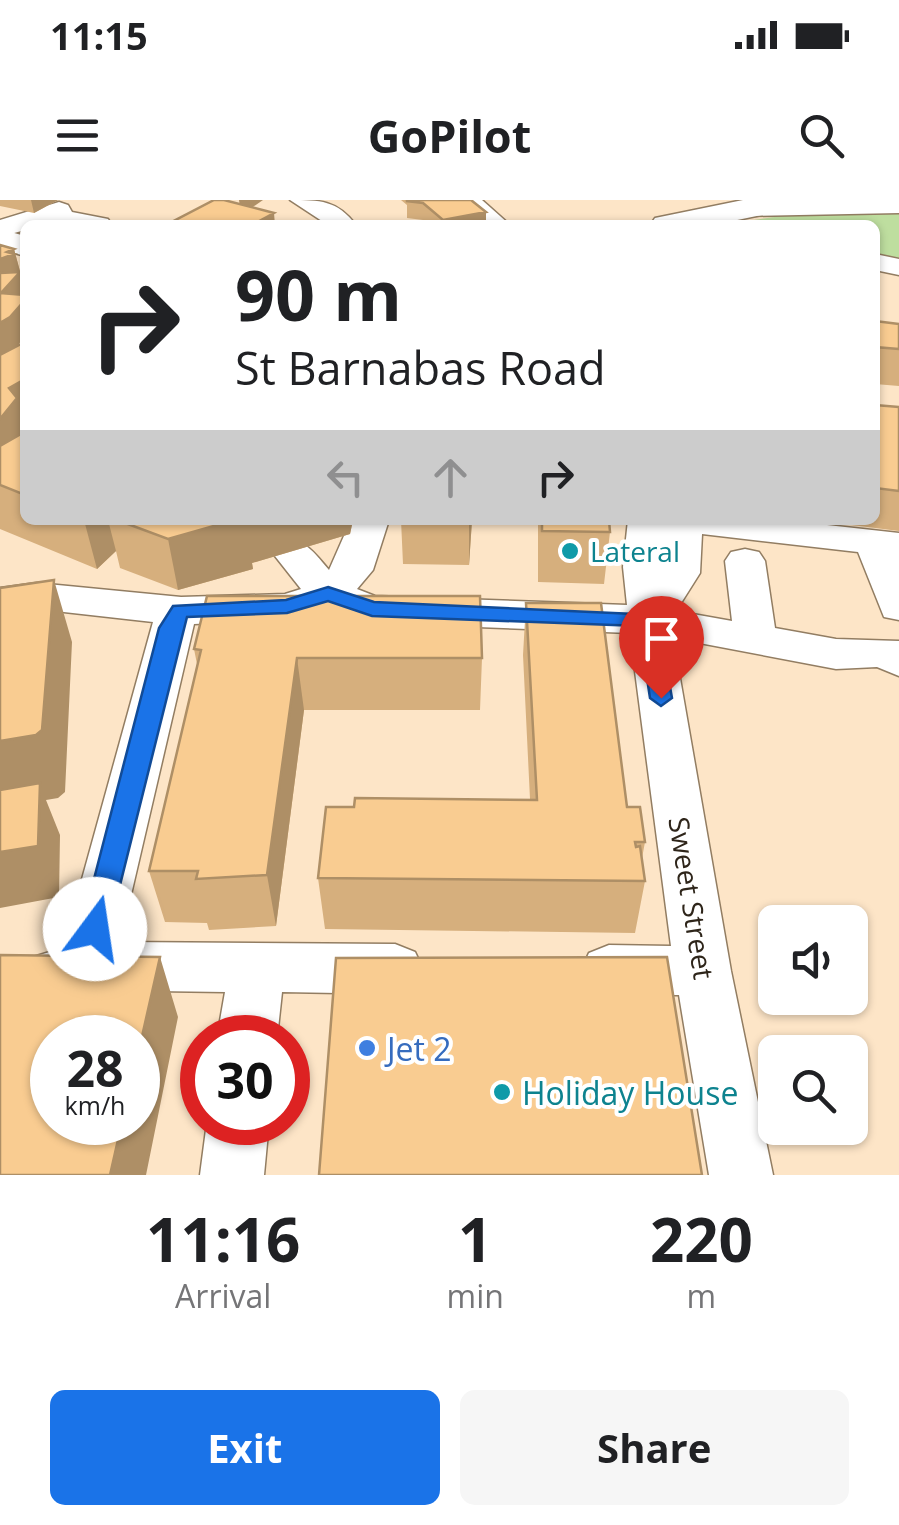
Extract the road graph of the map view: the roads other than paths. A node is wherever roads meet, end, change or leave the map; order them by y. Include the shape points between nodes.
1 (466, 200) edge
2 (789, 200) edge
3 (293, 202) edge
4 (892, 204) edge
5 (69, 205) edge
6 (755, 209) junction
7 (336, 218) edge
8 (36, 220) edge
9 (74, 220) edge
10 (491, 220) edge
11 (694, 220) edge
12 (368, 525) edge
13 (647, 525) edge
14 (683, 525) edge
15 (791, 526) edge
16 (886, 543) edge
17 (290, 551) dead end
18 (745, 560) dead end
19 (328, 594) junction
20 (18, 598) edge
21 (899, 607) edge
22 (180, 611) junction
23 (649, 620) junction
24 (755, 639) junction
25 (899, 661) edge
26 (86, 966) junction
27 (257, 968) junction
28 (444, 969) edge
29 (564, 970) edge
30 (703, 971) junction
31 (0, 986) edge
32 (250, 1015) edge
33 (235, 1145) edge
34 (232, 1175) edge
35 (742, 1175) edge

1 - 10 street
2 - 6 main road
3 - 7 street
4 - 6 main road
5 - 8 street
5 - 9 street via 59,217
6 - 11 main road
12 - 19 street via 353,570
13 - 23 street, Sweet Street
14 - 23 street via 680,573
15 - 16 street
16 - 21 street
17 - 19 street
18 - 24 street
19 - 22 street via 287,606
19 - 23 street via 372,609
20 - 22 street
22 - 26 street via 170,628
23 - 24 street
23 - 30 street, Sweet Street
24 - 25 street via 836,654 885,652
26 - 27 street
26 - 31 street
27 - 28 street
27 - 32 street
29 - 30 street
30 - 35 street, Sweet Street
33 - 34 street

